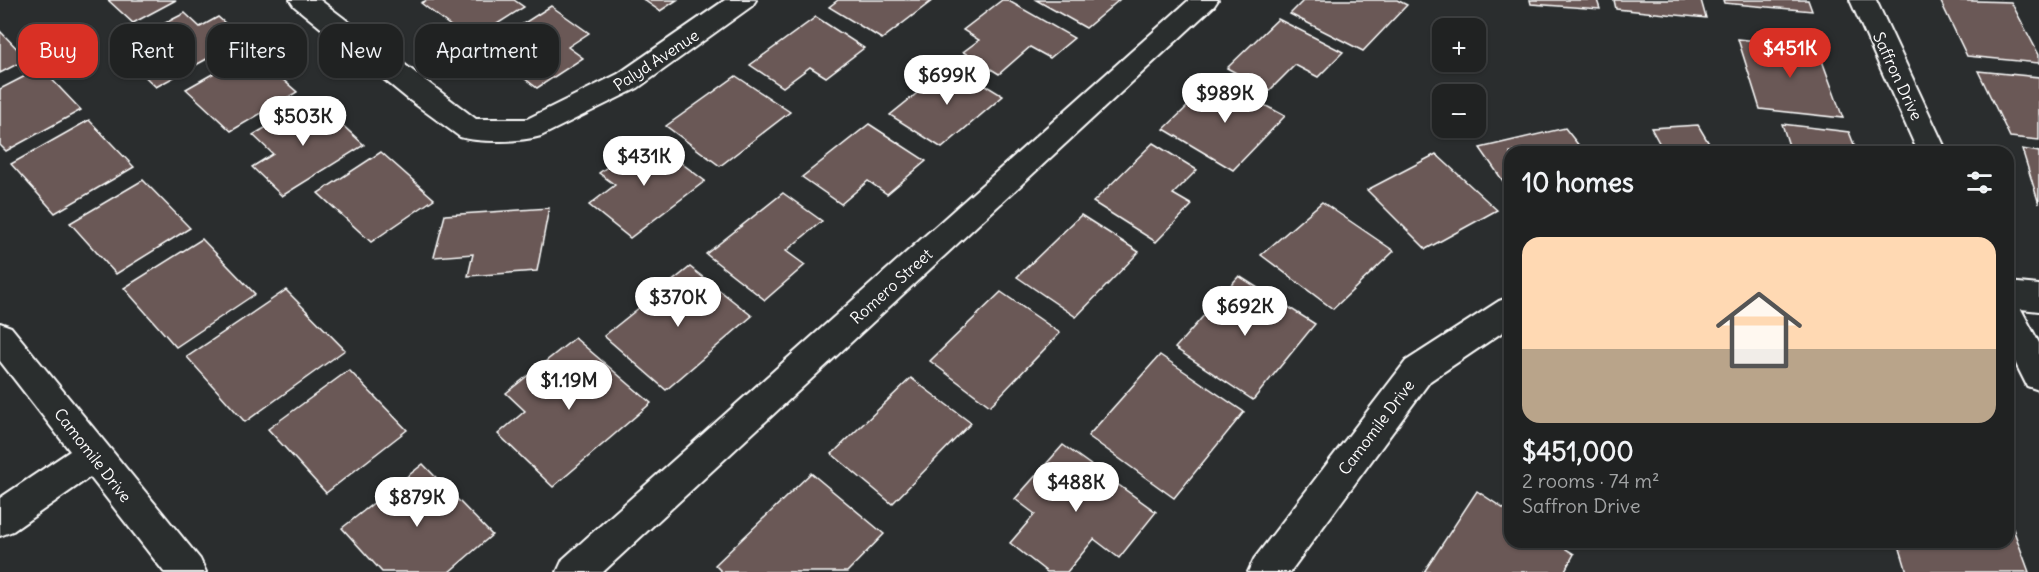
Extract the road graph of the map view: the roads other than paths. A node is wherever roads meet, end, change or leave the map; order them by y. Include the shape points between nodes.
1 (303, 0) edge
2 (743, 0) edge
3 (1205, 0) edge
4 (1863, 0) edge
5 (1929, 146) edge
6 (2014, 296) edge
7 (2039, 298) edge
8 (1504, 314) edge
9 (2014, 327) edge
10 (0, 337) edge
11 (2039, 376) edge
12 (93, 455) junction
13 (0, 519) edge
14 (187, 572) edge
15 (576, 572) edge
16 (1267, 572) edge

1 - 2 street, Palyd Avenue via 470,130 531,129 628,81
3 - 15 street, Romero Street
4 - 5 street, Saffron Drive
6 - 7 street
8 - 16 street, Camomile Drive via 1418,371
9 - 11 street
10 - 12 street, Camomile Drive
12 - 13 street
12 - 14 street, Camomile Drive

